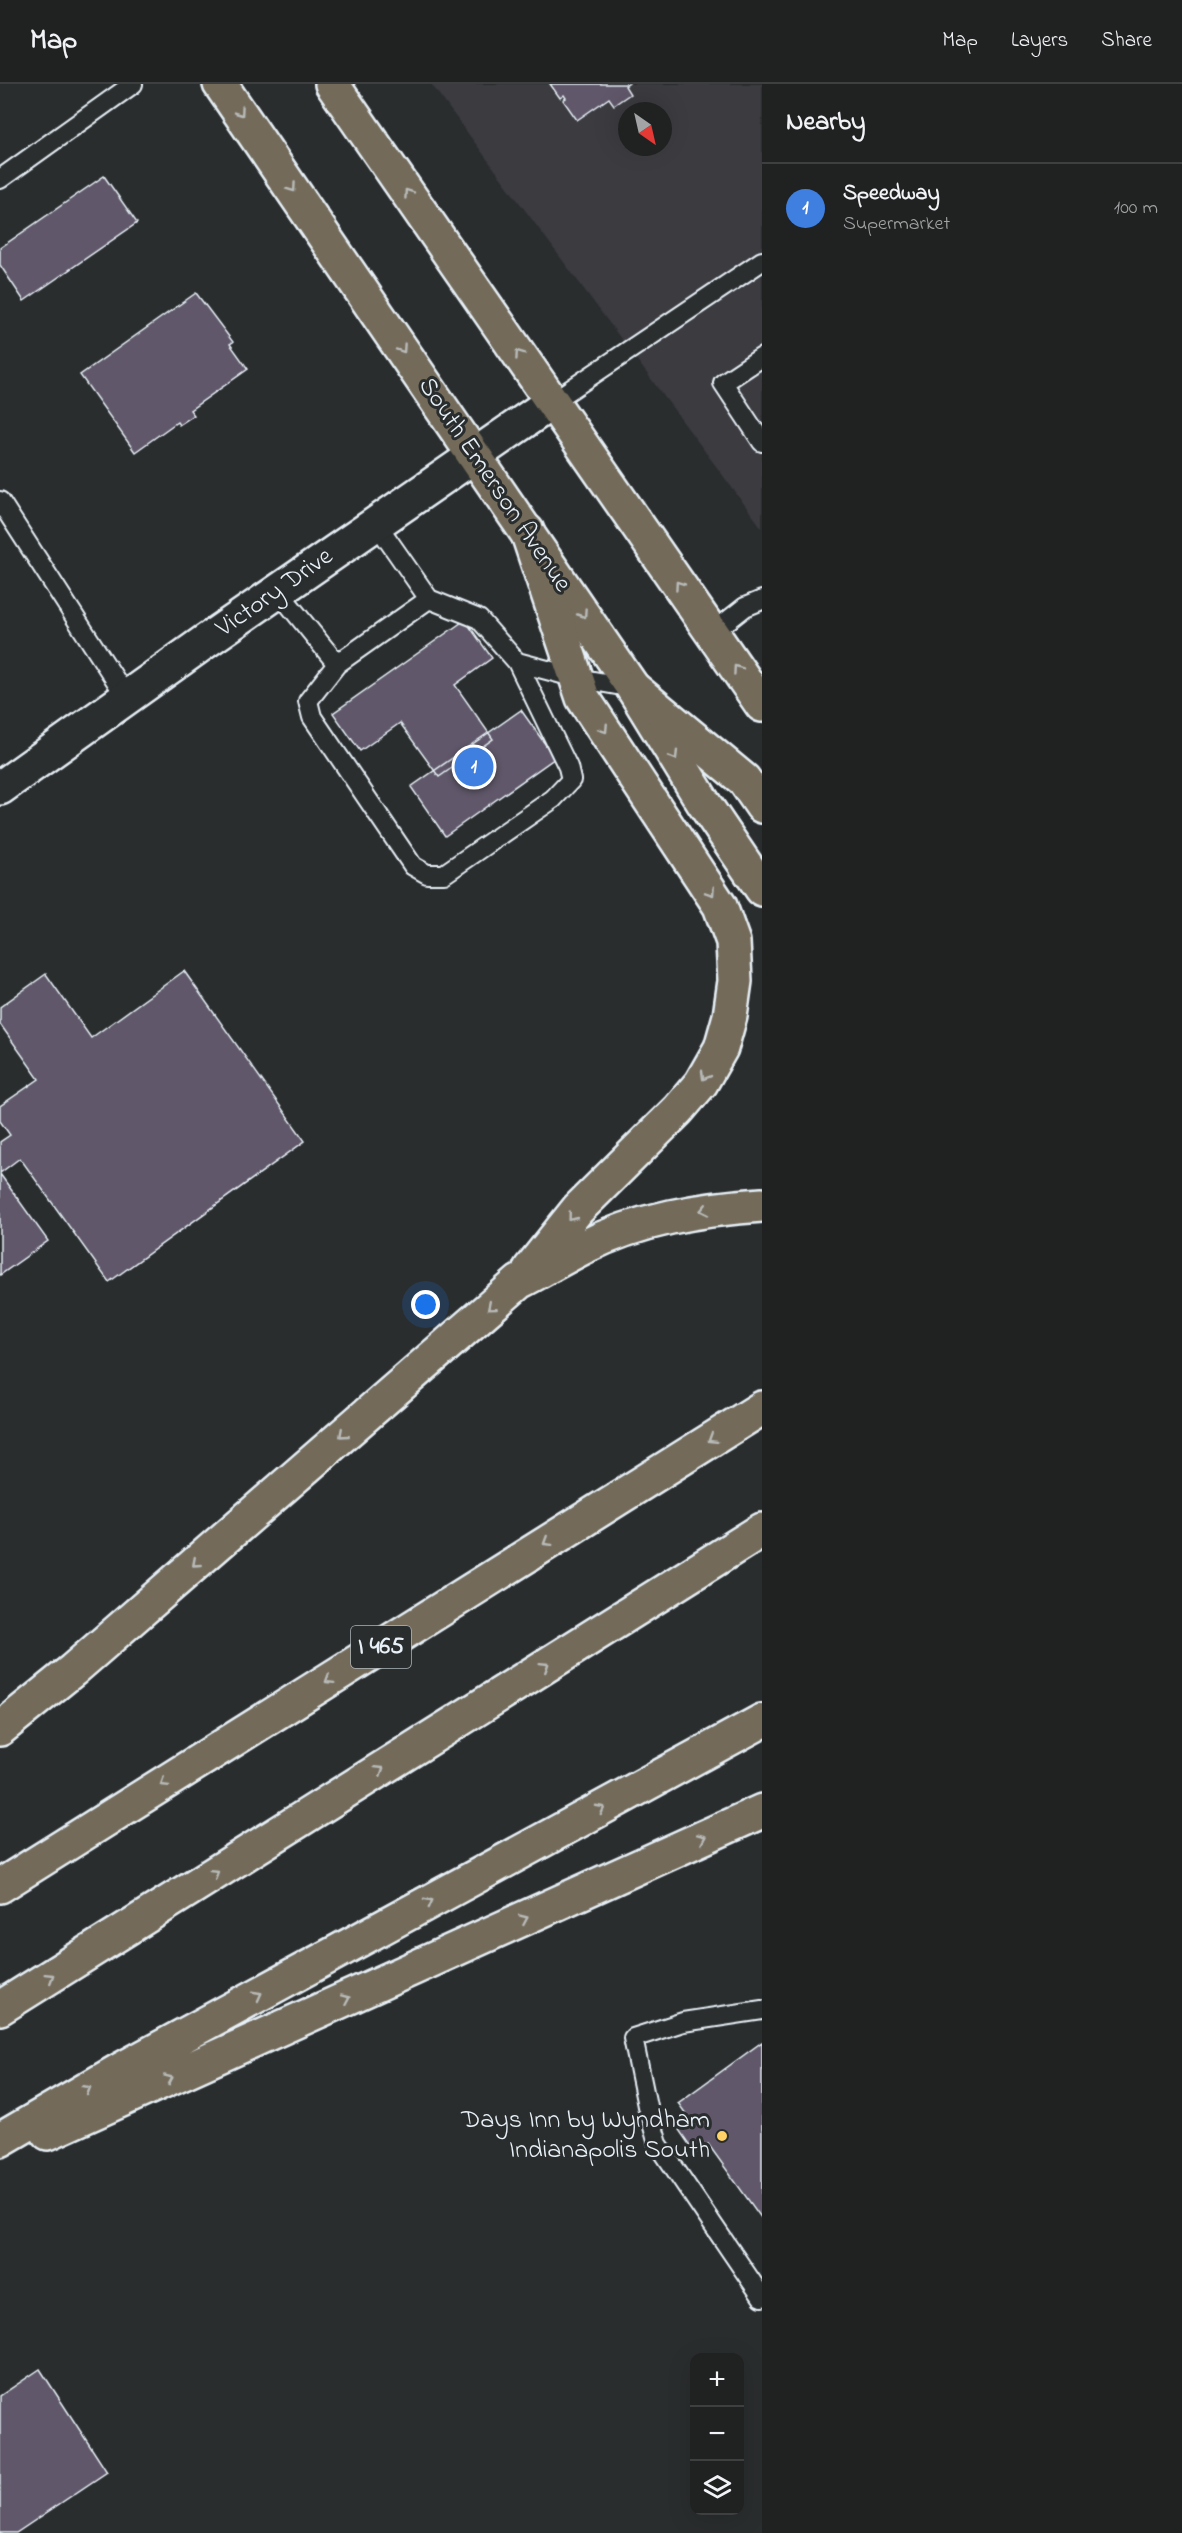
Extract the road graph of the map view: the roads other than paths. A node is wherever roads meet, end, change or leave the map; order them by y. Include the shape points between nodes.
1 (133, 84) edge
2 (220, 84) edge
3 (342, 87) edge
4 (0, 178) edge
5 (762, 261) edge
6 (762, 357) edge
7 (552, 402) junction
8 (762, 442) edge
9 (473, 455) junction
10 (0, 501) edge
11 (376, 523) junction
12 (527, 531) junction
13 (278, 591) junction
14 (429, 599) junction
15 (762, 600) edge
16 (712, 633) junction
17 (518, 662) junction
18 (336, 664) junction
19 (577, 678) junction
20 (633, 688) junction
21 (127, 698) junction
22 (762, 705) edge
23 (0, 788) edge
24 (762, 806) edge
25 (762, 889) edge
26 (762, 1205) edge
27 (519, 1282) junction
28 (762, 1408) edge
29 (762, 1530) edge
30 (762, 1721) edge
31 (0, 1729) edge
32 (762, 1811) edge
33 (0, 1886) edge
34 (0, 2008) edge
35 (762, 2010) edge
36 (0, 2140) edge
37 (0, 2154) edge
38 (762, 2297) edge

1 - 4 lane
2 -> 9 main road, South Emerson Avenue
7 -> 3 main road
5 - 7 lane
6 - 8 lane via 723,383
7 - 9 street, Victory Drive
16 -> 7 main road
9 - 11 street, Victory Drive
9 - 12 main road, South Emerson Avenue
10 - 21 lane
11 - 13 street, Victory Drive
11 - 14 lane
12 - 19 main road
12 -> 20 main road, South Emerson Avenue
13 - 18 lane
13 - 21 street, Victory Drive
14 - 17 lane via 479,619
14 - 18 lane
15 - 16 lane via 745,607
22 -> 16 main road
17 - 18 lane via 571,780 553,799 444,874 428,874 413,866 312,717 308,701
17 - 19 lane
19 - 20 lane
19 -> 27 main road via 584,698 720,906 733,942 735,981 721,1048 702,1083 578,1209
20 - 24 main road via 744,780
20 -> 25 main road, South Emerson Avenue
21 - 23 street, Victory Drive
26 -> 27 main road via 715,1208 649,1222 585,1246
27 -> 31 main road
28 -> 33 main road, I 465
34 -> 29 main road
36 -> 30 main road via 120,2070
37 -> 32 main road
35 - 38 lane via 684,2022 633,2038 658,2144

